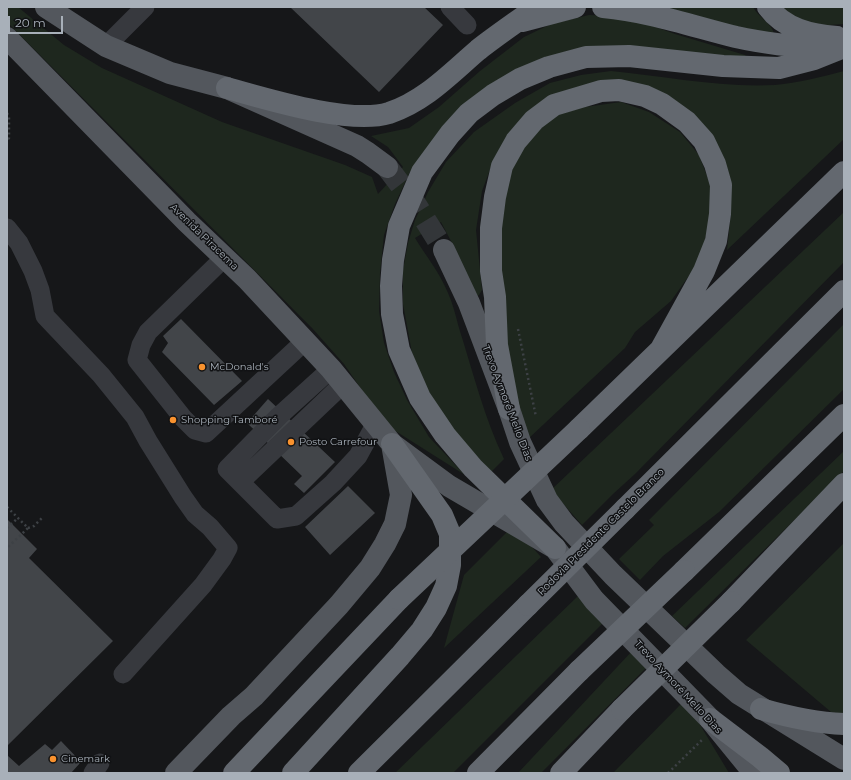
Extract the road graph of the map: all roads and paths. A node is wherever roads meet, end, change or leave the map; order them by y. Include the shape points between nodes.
1 (46, 7) edge
2 (145, 7) edge
3 (450, 7) edge
4 (537, 7) edge
5 (575, 7) edge
6 (603, 7) edge
7 (768, 7) edge
8 (515, 23) junction
9 (467, 25) dead end
10 (7, 38) edge
11 (842, 45) edge
12 (106, 46) junction
13 (227, 88) junction
14 (7, 112) edge
15 (7, 140) edge
16 (387, 167) tunnel mouth
17 (844, 172) edge
18 (7, 228) edge
19 (444, 250) tunnel mouth
20 (225, 258) junction
21 (844, 291) edge
22 (517, 323) dead end
23 (305, 341) junction
24 (661, 349) junction
25 (337, 376) junction
26 (509, 409) junction
27 (844, 415) edge
28 (536, 417) dead end
29 (376, 423) junction
30 (392, 444) junction
31 (843, 487) edge
32 (7, 507) edge
33 (18, 518) junction
34 (42, 518) dead end
35 (7, 528) edge
36 (28, 528) junction
37 (7, 548) edge
38 (555, 548) junction
39 (123, 674) dead end
40 (761, 709) junction
41 (710, 719) junction
42 (844, 724) edge
43 (697, 736) dead end
44 (844, 759) edge
45 (176, 773) edge
46 (234, 773) edge
47 (293, 773) edge
48 (359, 773) edge
49 (478, 773) edge
50 (561, 773) edge
51 (668, 773) edge
52 (754, 773) edge
53 (778, 773) edge

1 - 12 main road
2 - 12 street
3 - 9 street
4 - 8 highway
5 - 8 highway
6 - 11 highway via 634,11 770,44
7 - 11 highway via 780,20 800,30 826,36
8 - 13 highway via 434,89 388,113 343,114
10 - 20 main road, Avenida Piracema
11 - 38 highway via 814,59 779,68 723,66 629,56 586,57 549,67 520,79 469,113 422,172 400,226 393,260 390,286 399,350 420,398 445,435 473,468
12 - 13 main road via 170,73
13 - 16 main road via 357,146
14 - 15 path
17 - 24 highway
18 - 39 street via 33,271 45,316 101,375 135,417 195,514 228,548 204,585
19 - 26 main road, Trevo Aymoré Mello Dias via 469,303
20 - 23 main road, Avenida Piracema
20 - 23 street via 148,332 137,360 183,418 195,430 206,433
21 - 48 highway, Rodovia Presidente Castelo Branco, bridge
22 - 28 path
23 - 25 main road, Avenida Piracema
24 - 26 highway via 704,271 716,241 721,185 715,164 704,141 687,122 662,104 645,96 619,90 601,91 554,105 534,120 516,141 502,166 494,197 491,270 497,345
24 - 46 highway, bridge via 399,599
25 - 29 main road, Avenida Piracema
25 - 29 street via 279,416 227,469 277,519 296,516 333,483 358,456
26 - 40 main road, Trevo Aymoré Mello Dias via 520,442 546,500 564,523 613,575 716,674
27 - 49 highway, bridge via 579,671
29 - 30 main road, Avenida Piracema
30 - 38 main road, Trevo Aymoré Mello Dias via 449,486
30 - 45 main road via 401,495 395,524 370,568 264,685
30 - 47 highway via 442,515 450,534 450,565 446,586 422,630
31 - 50 highway, bridge via 731,602 622,708
32 - 33 path
33 - 35 path
33 - 36 path
34 - 36 path
36 - 37 path
38 - 41 main road, Trevo Aymoré Mello Dias via 594,600
40 - 42 highway via 797,719
40 - 44 main road
41 - 52 main road, Trevo Aymoré Mello Dias
41 - 53 highway
43 - 51 path via 702,741

